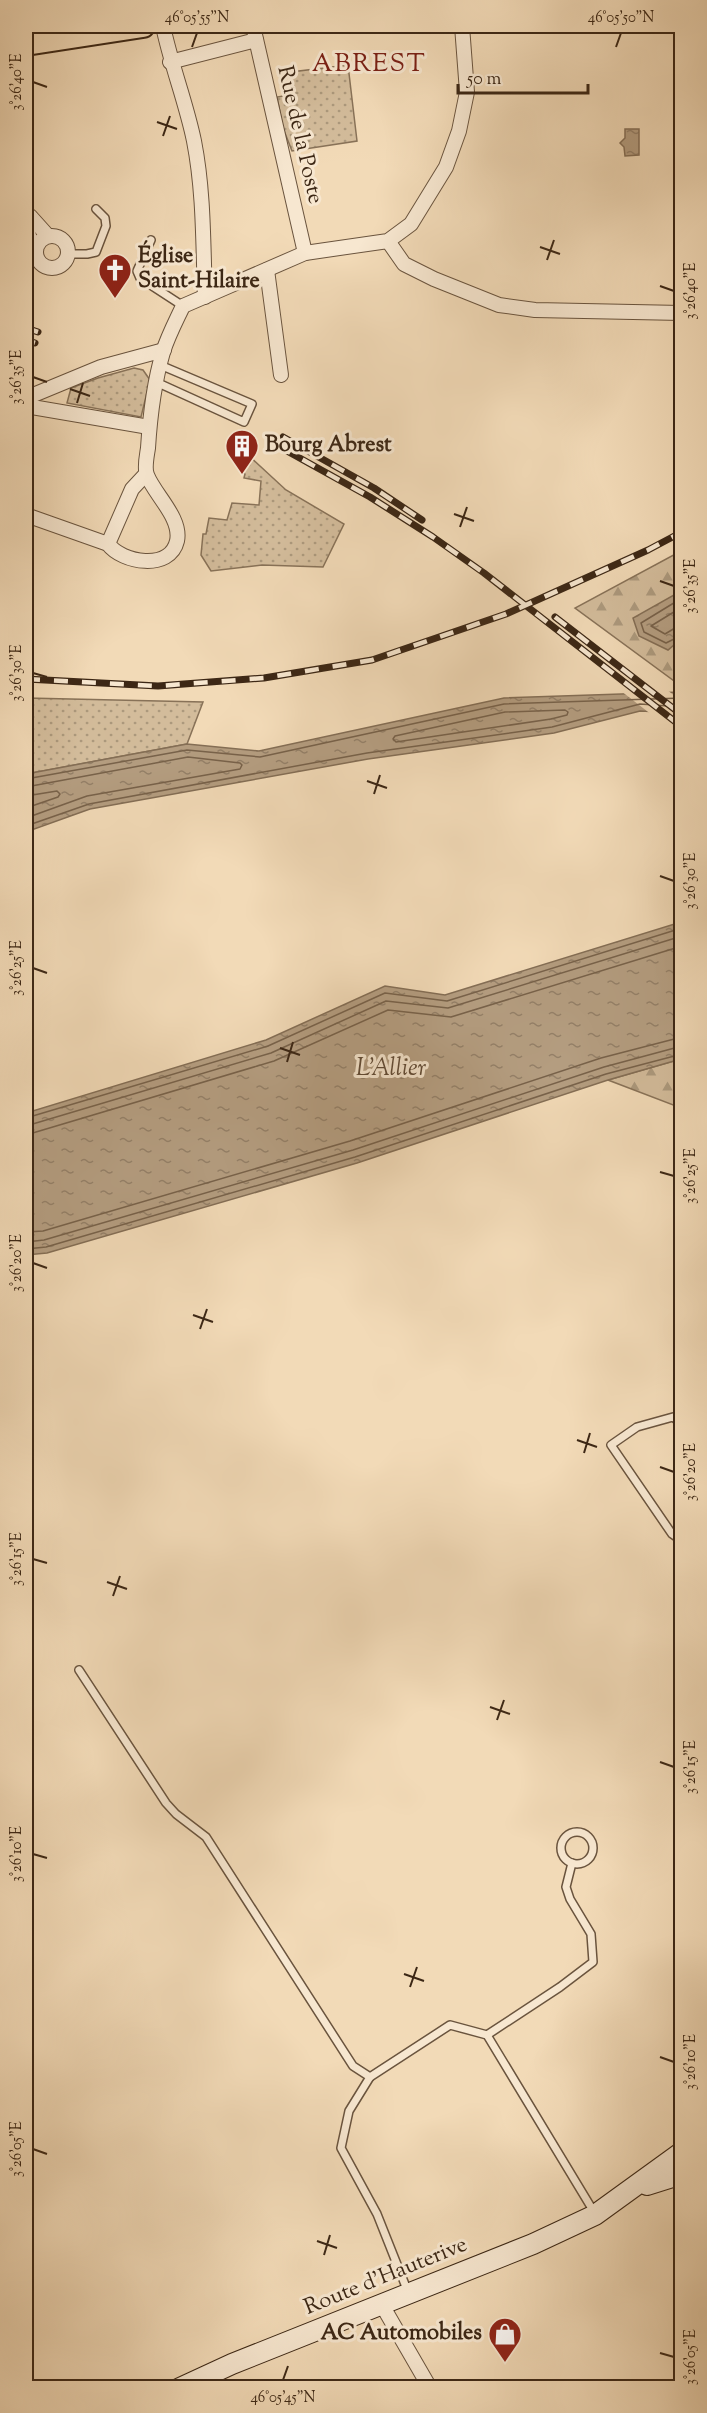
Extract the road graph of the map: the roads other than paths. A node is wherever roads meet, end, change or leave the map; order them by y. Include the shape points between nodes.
1 (143, 26) edge
2 (163, 26) edge
3 (253, 26) edge
4 (462, 26) edge
5 (256, 40) junction
6 (26, 44) edge
7 (170, 62) junction
8 (96, 209) dead end
9 (26, 215) edge
10 (26, 226) edge
11 (48, 236) junction
12 (151, 240) dead end
13 (388, 241) junction
14 (305, 253) junction
15 (68, 254) junction
16 (36, 255) junction
17 (267, 270) junction
18 (206, 297) junction
19 (183, 306) junction
20 (681, 313) edge
21 (164, 351) junction
22 (160, 365) junction
23 (281, 375) dead end
24 (156, 382) junction
25 (26, 398) edge
26 (26, 406) edge
27 (149, 427) junction
28 (146, 474) junction
29 (26, 515) edge
30 (108, 544) junction
31 (681, 1424) edge
32 (681, 1541) edge
33 (79, 1670) dead end
34 (572, 1863) junction
35 (487, 2035) junction
36 (370, 2077) junction
37 (681, 2152) edge
38 (681, 2174) edge
39 (601, 2210) junction
40 (409, 2294) junction
41 (382, 2305) junction
42 (180, 2388) edge
43 (430, 2388) edge

1 - 6 main road
2 - 7 street
3 - 5 street, Rue de la Poste
4 - 13 street via 467,92 459,131 446,167 411,224
5 - 7 street
5 - 14 street, Rue de la Poste
7 - 18 street via 193,139 199,177
8 - 15 lane via 105,218 106,226 96,252
9 - 11 street
10 - 16 street
11 - 15 street via 63,240
11 - 16 street via 39,242
12 - 19 lane via 137,271 141,278
13 - 14 street
13 - 20 street via 404,264 499,305 536,310
14 - 17 street
15 - 16 street via 64,264 50,269 40,265
17 - 18 street
17 - 23 street
18 - 19 street
19 - 21 street
21 - 22 street
21 - 25 street via 101,367
22 - 24 street
22 - 24 lane via 252,404 244,422
24 - 27 street
26 - 27 street
27 - 28 street
28 - 30 street via 132,489
28 - 30 street via 177,530 172,551 147,561 128,557
29 - 30 street
31 - 32 lane via 673,1417 638,1427 611,1445 672,1534
33 - 36 lane via 166,1803 206,1837 353,2066
34 - 34 lane via 584,1862 592,1852 591,1840 582,1832 569,1834 562,1843 563,1855
34 - 35 lane via 566,1887 591,1934 593,1962
35 - 36 lane via 450,2025
35 - 39 lane
36 - 40 lane via 349,2110 341,2148 377,2214
37 - 39 main road, Route d'Hauterive
38 - 39 main road, Route d'Hauterive via 650,2183
39 - 40 main road, Route d'Hauterive via 524,2248
40 - 41 main road, Route d'Hauterive
41 - 42 main road, Route d'Hauterive
41 - 43 street

